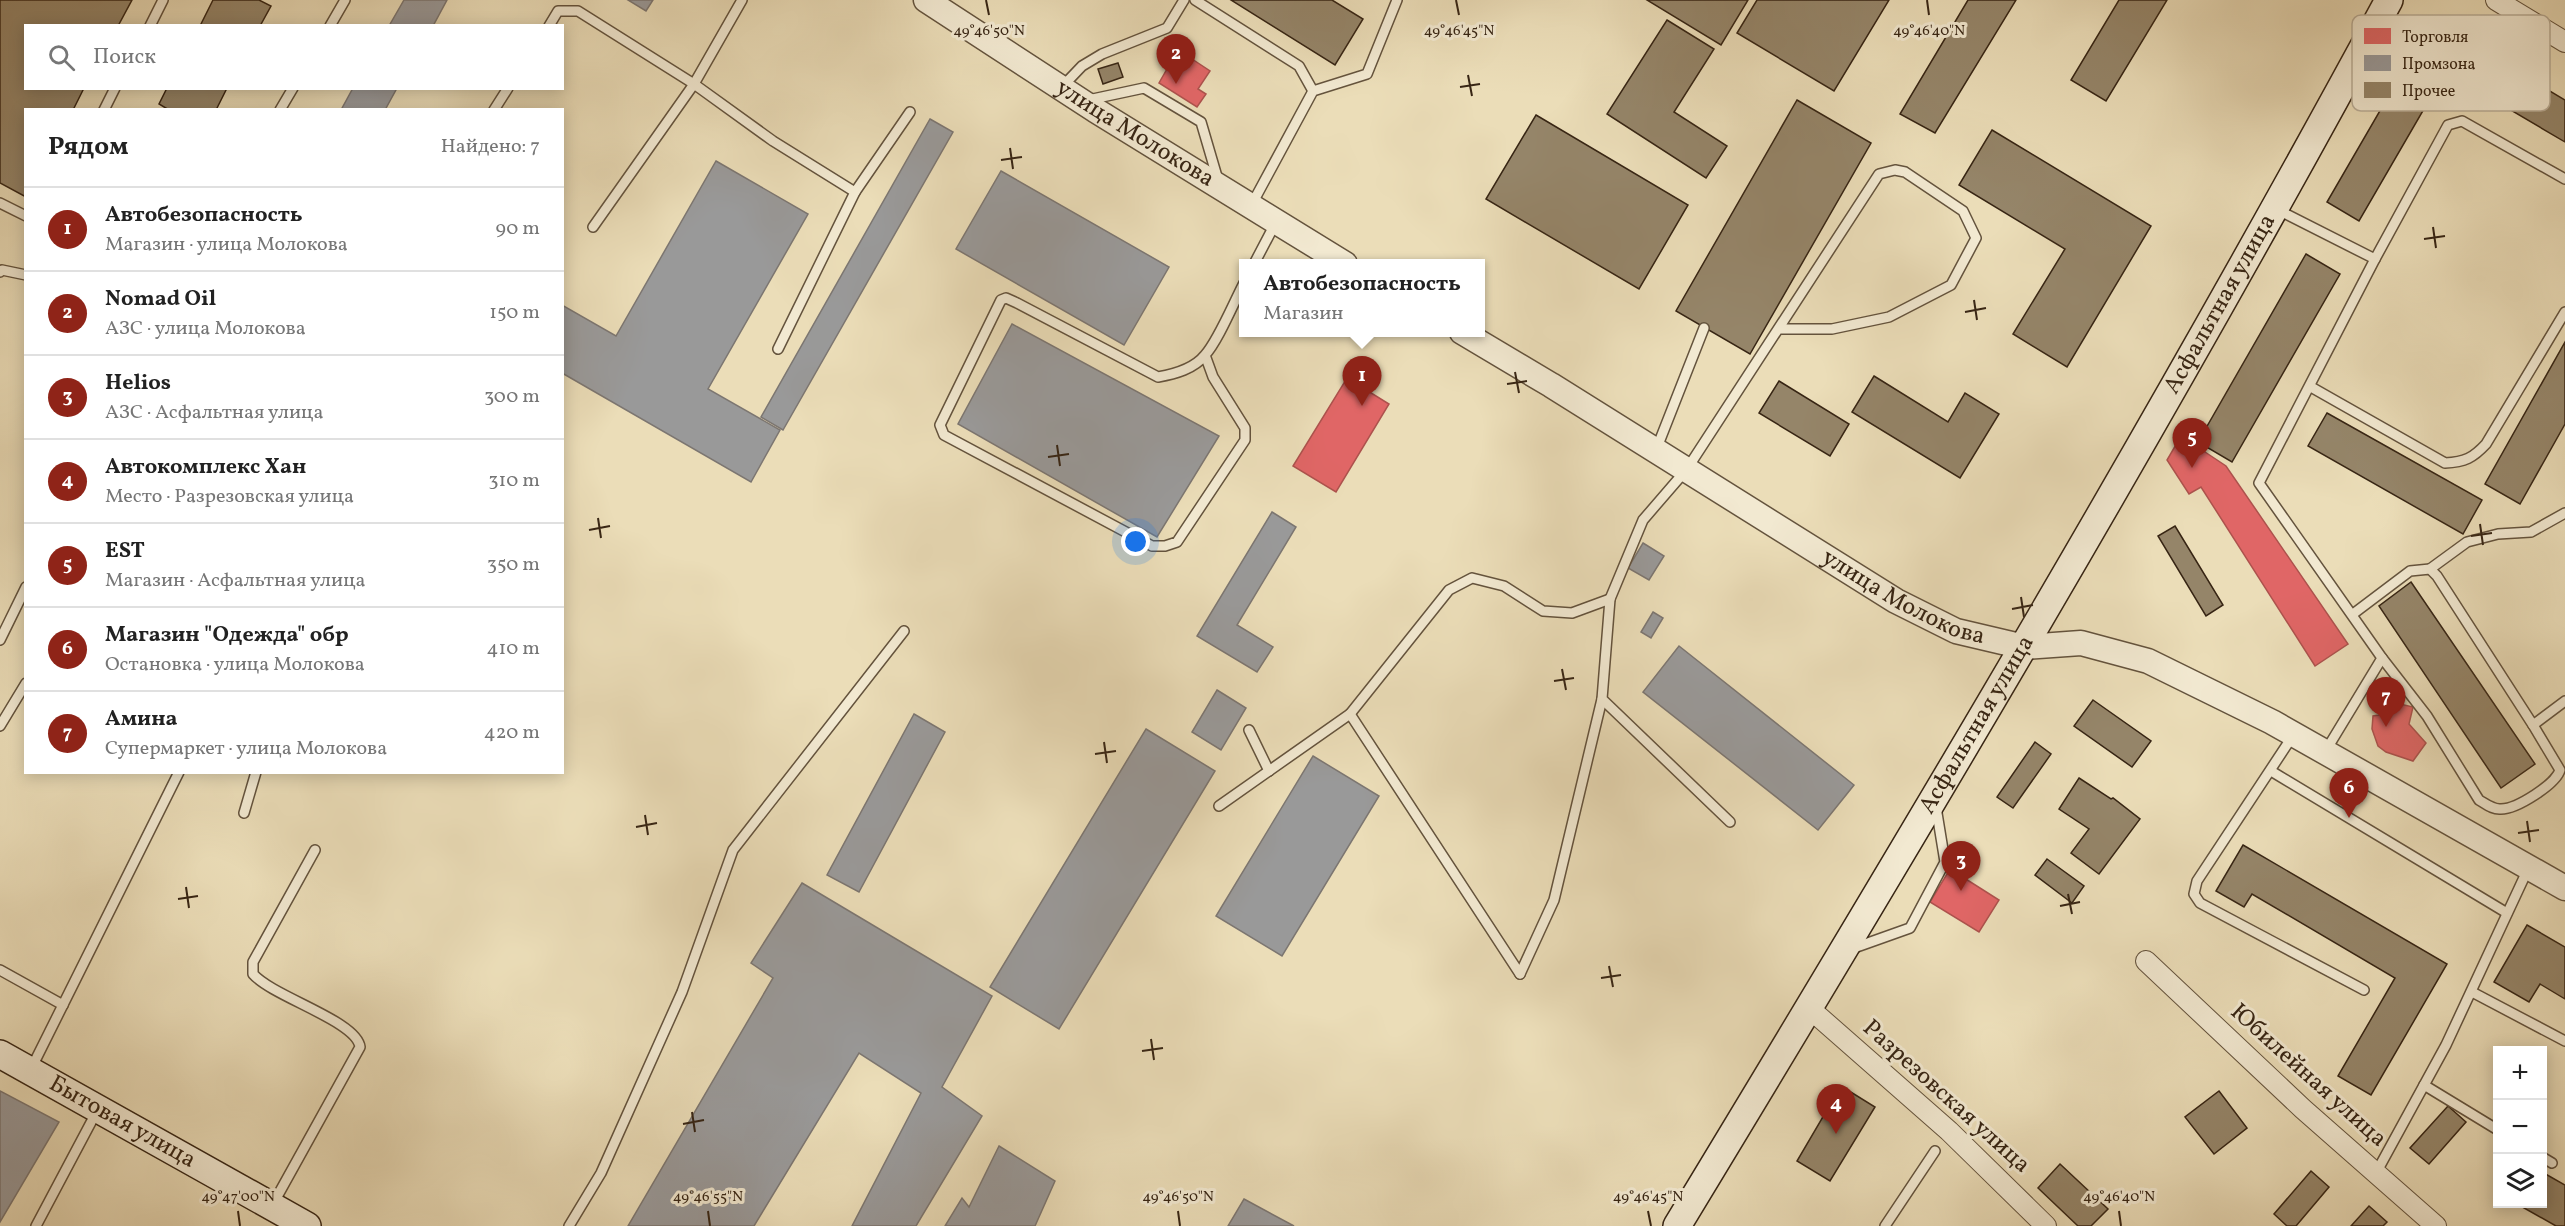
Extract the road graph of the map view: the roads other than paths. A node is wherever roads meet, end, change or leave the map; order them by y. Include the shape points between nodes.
1 (164, 0) edge
2 (345, 0) edge
3 (742, 0) edge
4 (1184, 0) edge
5 (1195, 0) edge
6 (1397, 0) edge
7 (2389, 0) edge
8 (2496, 0) edge
9 (940, 6) edge
10 (2381, 15) edge
11 (2521, 15) edge
12 (151, 24) edge
13 (331, 24) edge
14 (550, 24) edge
15 (2550, 33) edge
16 (2565, 42) edge
17 (2352, 68) edge
18 (694, 84) junction
19 (1061, 88) junction
20 (115, 90) edge
21 (291, 90) edge
22 (507, 90) edge
23 (1313, 91) junction
24 (1082, 102) junction
25 (105, 108) edge
26 (281, 108) edge
27 (495, 108) edge
28 (910, 112) dead end
29 (2565, 179) edge
30 (1221, 188) junction
31 (855, 192) junction
32 (0, 204) edge
33 (1251, 207) junction
34 (2276, 209) junction
35 (24, 215) edge
36 (1276, 222) junction
37 (593, 227) dead end
38 (1257, 259) edge
39 (1337, 259) edge
40 (2375, 259) junction
41 (0, 272) edge
42 (24, 275) edge
43 (1239, 292) edge
44 (2565, 312) edge
45 (1704, 328) dead end
46 (1778, 329) junction
47 (1469, 337) edge
48 (778, 349) dead end
49 (1206, 355) junction
50 (2311, 387) junction
51 (1656, 450) junction
52 (1687, 469) junction
53 (2565, 513) edge
54 (2430, 569) junction
55 (24, 592) edge
56 (1610, 599) junction
57 (2353, 614) junction
58 (904, 630) dead end
59 (0, 640) edge
60 (2024, 647) junction
61 (2382, 658) junction
62 (24, 685) edge
63 (1602, 699) junction
64 (2565, 701) edge
65 (1350, 714) junction
66 (2533, 724) junction
67 (0, 726) edge
68 (1249, 730) dead end
69 (2294, 734) junction
70 (2325, 752) junction
71 (1269, 771) junction
72 (2271, 771) junction
73 (178, 774) edge
74 (255, 774) edge
75 (1934, 797) junction
76 (1219, 806) dead end
77 (244, 813) dead end
78 (1730, 822) dead end
79 (315, 850) dead end
80 (2529, 867) junction
81 (2565, 888) edge
82 (2507, 914) junction
83 (1843, 952) junction
84 (2146, 961) dead end
85 (0, 970) edge
86 (2364, 990) dead end
87 (2472, 992) junction
88 (63, 1005) junction
89 (1809, 1008) junction
90 (2565, 1041) edge
91 (0, 1054) edge
92 (30, 1071) junction
93 (2424, 1085) junction
94 (98, 1109) junction
95 (2493, 1127) edge
96 (1935, 1151) dead end
97 (2547, 1160) edge
98 (2552, 1163) dead end
99 (2376, 1173) junction
100 (272, 1206) junction
101 (36, 1226) edge
102 (307, 1226) edge
103 (568, 1226) edge
104 (1677, 1226) edge
105 (1885, 1226) edge
106 (2046, 1226) edge
107 (2436, 1226) edge

1 - 12 lane
2 - 13 lane
3 - 18 lane
4 - 19 lane via 1167,28 1102,54 1082,66
5 - 23 lane via 1299,66
6 - 23 lane via 1366,74
7 - 10 main road, Асфальтная улица
8 - 11 street
9 - 19 street, улица Молокова
14 - 18 lane via 558,11 578,10
15 - 16 street
17 - 34 main road, Асфальтная улица
18 - 31 lane via 773,141
18 - 37 lane
19 - 24 street, улица Молокова
20 - 25 lane
21 - 26 lane
22 - 27 lane
23 - 33 lane
24 - 30 street, улица Молокова
24 - 30 lane via 1144,88 1201,122
28 - 31 lane
29 - 40 lane via 2462,121 2454,122 2448,125
30 - 33 street, улица Молокова
31 - 48 lane
32 - 35 lane
33 - 36 street, улица Молокова
34 - 40 lane
34 - 60 main road, Асфальтная улица
36 - 38 lane
36 - 39 street, улица Молокова
40 - 50 lane
41 - 42 lane
43 - 49 lane
44 - 50 lane via 2486,444 2461,463 2445,463
45 - 51 lane
46 - 46 lane via 1832,329 1889,317 1951,285 1976,238 1963,211 1905,172 1879,174
46 - 52 lane
47 - 51 street, улица Молокова
49 - 49 lane via 1213,377 1245,428 1245,440 1178,542 1165,546 1152,546 940,431 997,306 1006,298 1158,377 1181,372
50 - 57 lane via 2259,483
51 - 52 street, улица Молокова
52 - 56 lane via 1643,520
52 - 60 street, улица Молокова via 1896,601 1956,631
53 - 54 lane via 2530,532 2498,534 2467,542
54 - 57 lane via 2410,571
54 - 66 lane
55 - 59 lane
56 - 63 lane
56 - 65 lane via 1572,613 1543,611 1504,586 1472,578 1449,590
57 - 61 lane
58 - 103 lane via 733,850 682,992 601,1173
60 - 69 street, улица Молокова via 2081,643 2148,661
60 - 75 main road, Асфальтная улица
61 - 66 lane via 2427,716 2479,800 2488,806 2508,808 2558,777 2560,770
61 - 70 lane
62 - 67 lane
63 - 65 lane via 1554,900 1520,974
63 - 78 lane
64 - 66 lane
65 - 71 lane
68 - 71 lane
69 - 70 street, улица Молокова
69 - 72 lane
70 - 80 street, улица Молокова
71 - 76 lane
72 - 82 lane
72 - 86 lane via 2197,881 2194,894 2200,903
73 - 88 lane
74 - 77 lane
75 - 83 main road, Асфальтная улица
75 - 83 lane via 1945,862 1910,928
79 - 100 lane via 253,962 254,974 265,985 338,1023 356,1036 360,1047
80 - 81 street, улица Молокова
80 - 82 lane
82 - 87 lane
83 - 89 main road, Асфальтная улица
84 - 99 street, Юбилейная улица
85 - 88 lane
87 - 90 lane
87 - 93 lane
88 - 92 lane
89 - 104 main road, Асфальтная улица
89 - 106 street, Разрезовская улица via 1949,1131
91 - 92 main road, Бытовая улица
92 - 94 main road, Бытовая улица
93 - 95 lane
93 - 99 lane
94 - 100 main road, Бытовая улица
94 - 101 lane
96 - 105 lane
97 - 98 lane
99 - 107 street, Юбилейная улица
100 - 102 main road, Бытовая улица

